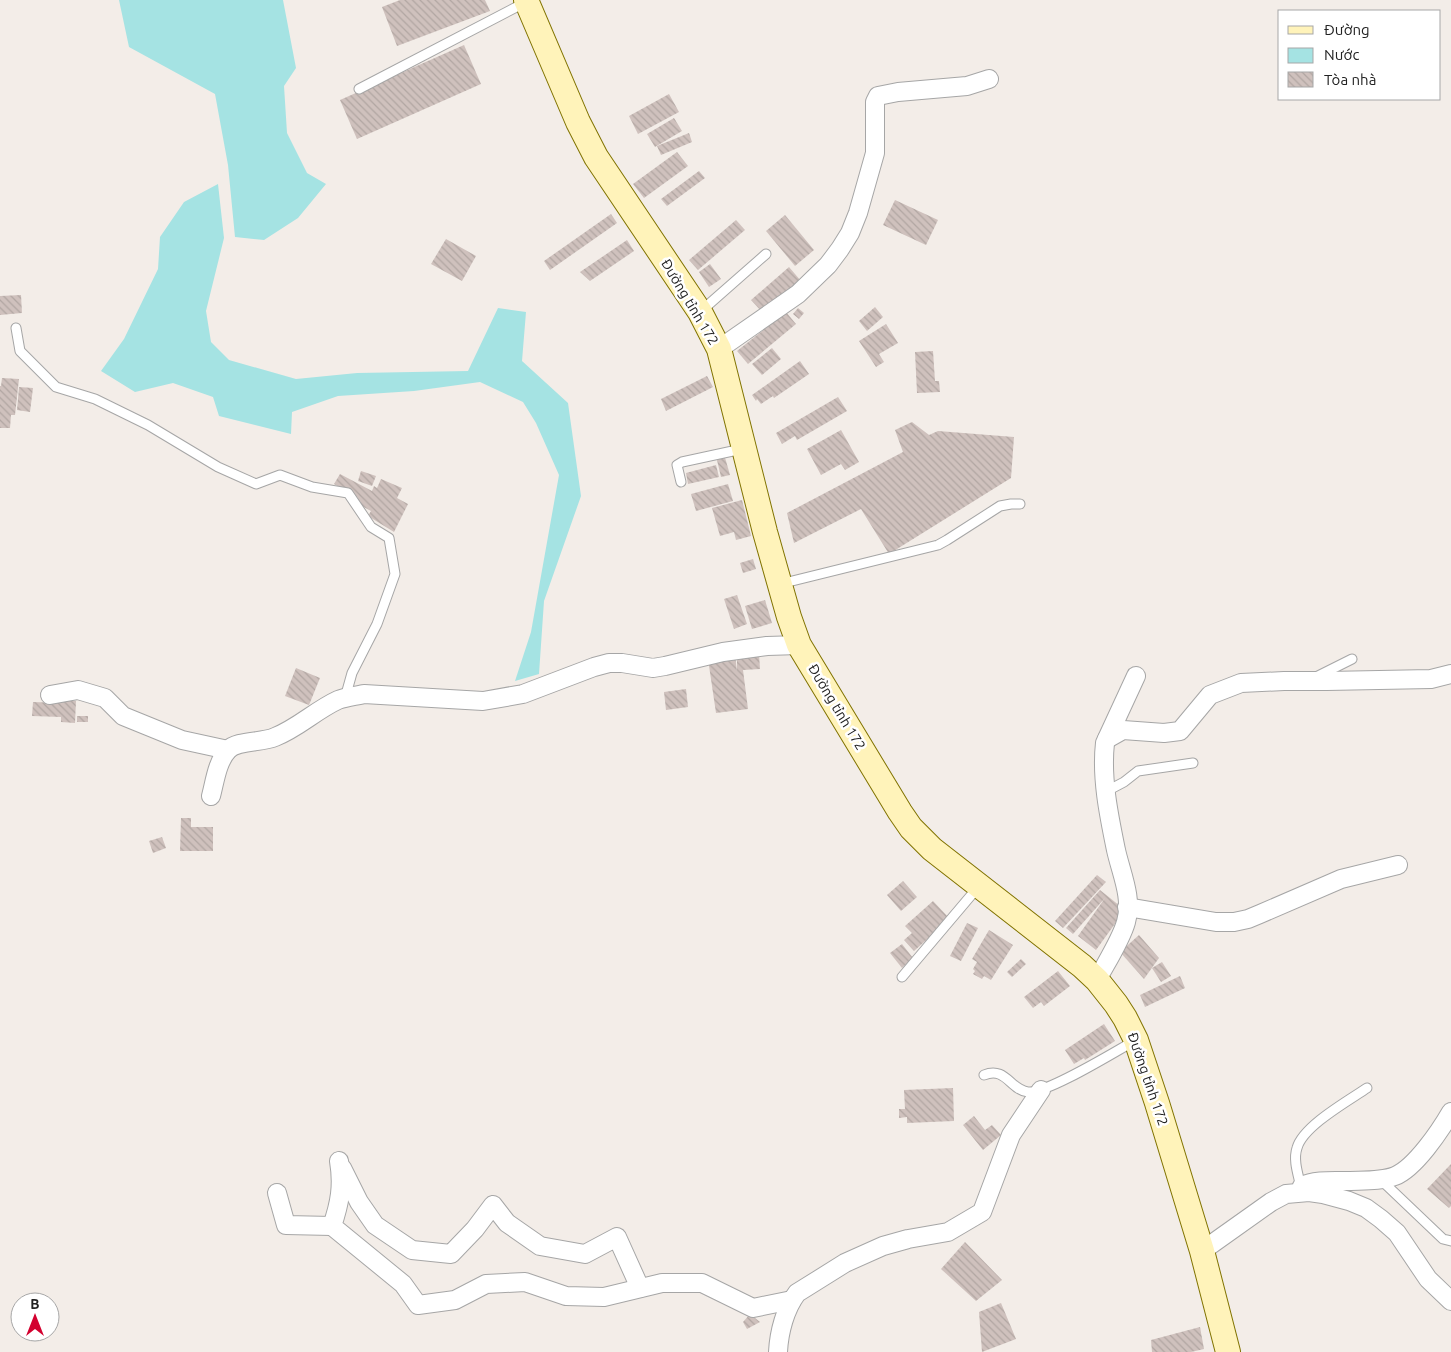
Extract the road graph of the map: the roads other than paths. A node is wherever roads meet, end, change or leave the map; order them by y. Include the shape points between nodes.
1 (526, 1) edge
2 (988, 79) dead end
3 (359, 88) dead end
4 (766, 254) dead end
5 (700, 312) junction
6 (16, 328) dead end
7 (719, 349) junction
8 (744, 448) junction
9 (681, 482) dead end
10 (1020, 504) dead end
11 (780, 584) junction
12 (799, 645) junction
13 (1352, 659) dead end
14 (1451, 674) edge
15 (1136, 676) dead end
16 (1307, 681) junction
17 (50, 695) dead end
18 (345, 698) junction
19 (1107, 739) junction
20 (228, 750) junction
21 (1193, 763) dead end
22 (1107, 790) junction
23 (211, 796) dead end
24 (1398, 865) dead end
25 (979, 886) junction
26 (1127, 907) junction
27 (902, 977) dead end
28 (1097, 980) junction
29 (1136, 1040) junction
30 (984, 1075) dead end
31 (1367, 1088) dead end
32 (1041, 1090) junction
33 (1451, 1112) edge
34 (1380, 1179) junction
35 (1293, 1190) junction
36 (277, 1193) dead end
37 (332, 1226) junction
38 (1451, 1241) edge
39 (1202, 1251) junction
40 (640, 1288) junction
41 (792, 1300) junction
42 (1451, 1300) edge
43 (778, 1352) edge
44 (1228, 1352) edge

1 - 3 lane
1 - 5 main road, Đường tỉnh 172 via 596,157
2 - 7 street via 967,86 878,96 874,102 875,153 858,213 840,250 798,294
4 - 5 lane
5 - 7 main road, Đường tỉnh 172
6 - 18 lane via 20,351 56,387 95,399 218,467 256,484 280,475 312,487 348,493 372,527 389,538 395,574 377,624 352,673
7 - 8 main road, Đường tỉnh 172
8 - 9 lane via 682,462 678,465
8 - 11 main road, Đường tỉnh 172
10 - 11 lane via 1000,506 938,545
11 - 12 main road, Đường tỉnh 172
12 - 18 street via 724,652 653,668 610,664 523,694 483,701 364,694
12 - 25 main road, Đường tỉnh 172 via 911,828 932,850
13 - 16 lane
14 - 16 street via 1431,679
15 - 19 street
16 - 19 street via 1241,683 1210,695 1180,731 1123,730
17 - 20 street via 78,690 96,695 105,698 123,716 182,740
18 - 20 street via 275,738 234,745
19 - 22 street via 1104,755
20 - 23 street via 220,762
21 - 22 lane via 1138,771
22 - 26 street via 1112,830 1128,895
24 - 26 street via 1341,879 1254,917 1234,922
25 - 27 lane
25 - 28 main road, Đường tỉnh 172
26 - 28 street via 1127,920
28 - 29 main road, Đường tỉnh 172 via 1126,1018
29 - 32 lane
29 - 39 main road, Đường tỉnh 172
30 - 32 lane via 998,1074 1028,1092
31 - 35 lane via 1302,1137 1297,1148
32 - 41 street via 1010,1135 982,1212 948,1232 883,1246 797,1293
33 - 34 street via 1409,1168 1395,1176
34 - 35 street via 1304,1184
34 - 38 lane via 1444,1239
35 - 39 street
35 - 42 street via 1349,1201 1382,1219 1428,1279
36 - 37 street via 286,1224
37 - 40 street via 403,1284 418,1305 455,1300 486,1284 525,1282 566,1296 604,1296
37 - 40 street via 339,1206 339,1161 359,1202 375,1225 412,1250 451,1254 493,1205 506,1224 540,1246 585,1254 617,1237
39 - 44 main road, Đường tỉnh 172
40 - 41 street via 662,1283 702,1284 753,1308
41 - 43 street via 779,1336

